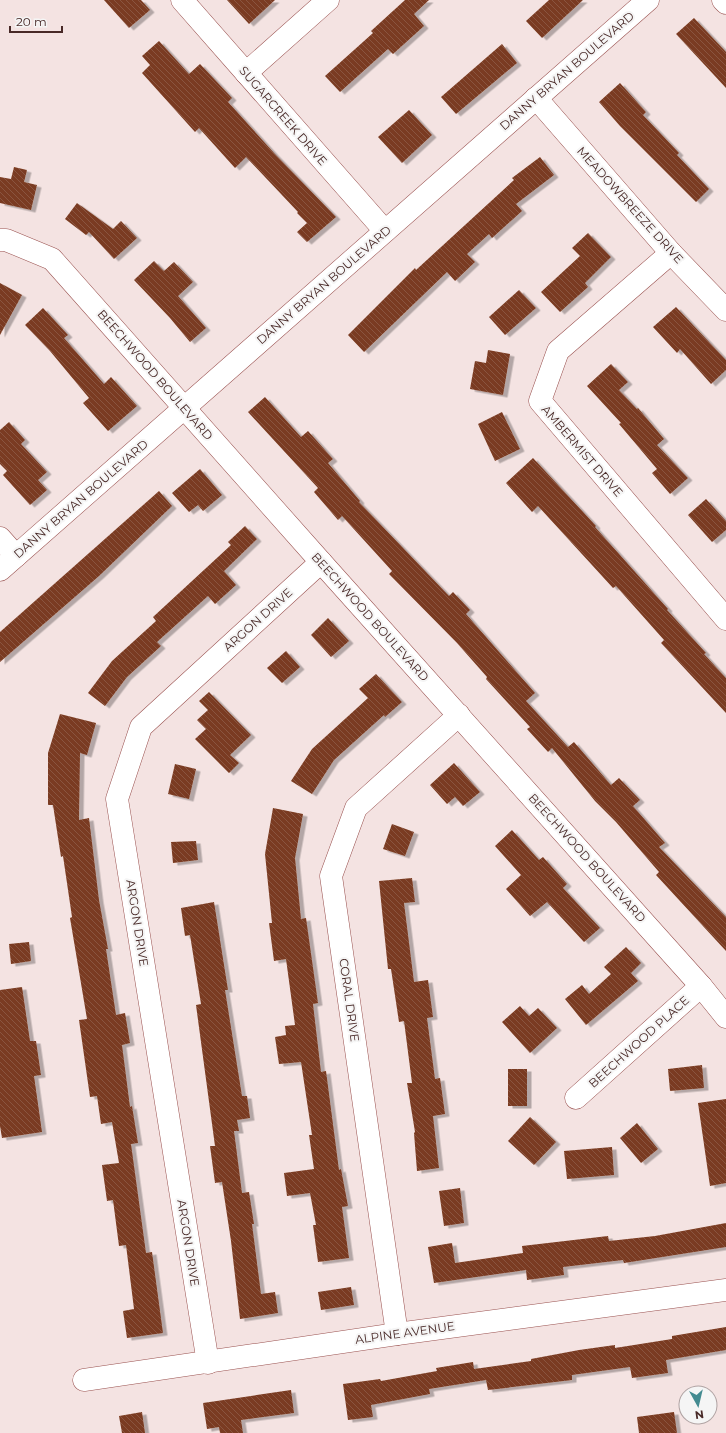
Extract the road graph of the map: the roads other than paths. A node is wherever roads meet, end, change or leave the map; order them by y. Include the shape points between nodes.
1 (182, 0) edge
2 (328, 0) edge
3 (648, 0) edge
4 (723, 0) edge
5 (726, 4) edge
6 (246, 73) junction
7 (536, 98) junction
8 (385, 231) junction
9 (0, 240) edge
10 (671, 252) junction
11 (726, 310) edge
12 (184, 408) junction
13 (0, 538) edge
14 (16, 556) junction
15 (320, 562) junction
16 (0, 570) edge
17 (726, 619) edge
18 (459, 715) junction
19 (701, 986) junction
20 (726, 1016) edge
21 (576, 1098) dead end
22 (726, 1290) edge
23 (397, 1334) junction
24 (208, 1363) junction
25 (84, 1380) dead end

1 - 6 street, SUGARCREEK DRIVE
2 - 6 street
3 - 7 street, DANNY BRYAN BOULEVARD
4 - 5 street
6 - 8 street, SUGARCREEK DRIVE
7 - 8 street, DANNY BRYAN BOULEVARD
7 - 10 street, MEADOWBREEZE DRIVE
8 - 12 street, DANNY BRYAN BOULEVARD
9 - 12 street, BEECHWOOD BOULEVARD via 6,240 52,259
10 - 11 street, MEADOWBREEZE DRIVE
10 - 17 street, AMBERMIST DRIVE via 558,351 540,401
12 - 14 street, DANNY BRYAN BOULEVARD
12 - 15 street, BEECHWOOD BOULEVARD
13 - 14 street
14 - 16 street, DANNY BRYAN BOULEVARD
15 - 18 street, BEECHWOOD BOULEVARD
15 - 24 street, ARGON DRIVE via 141,726 117,799
18 - 19 street, BEECHWOOD BOULEVARD
18 - 23 street, CORAL DRIVE via 356,808 331,876
19 - 20 street, BEECHWOOD BOULEVARD
19 - 21 street, BEECHWOOD PLACE
22 - 23 street, ALPINE AVENUE
23 - 24 street, ALPINE AVENUE
24 - 25 street, ALPINE AVENUE

